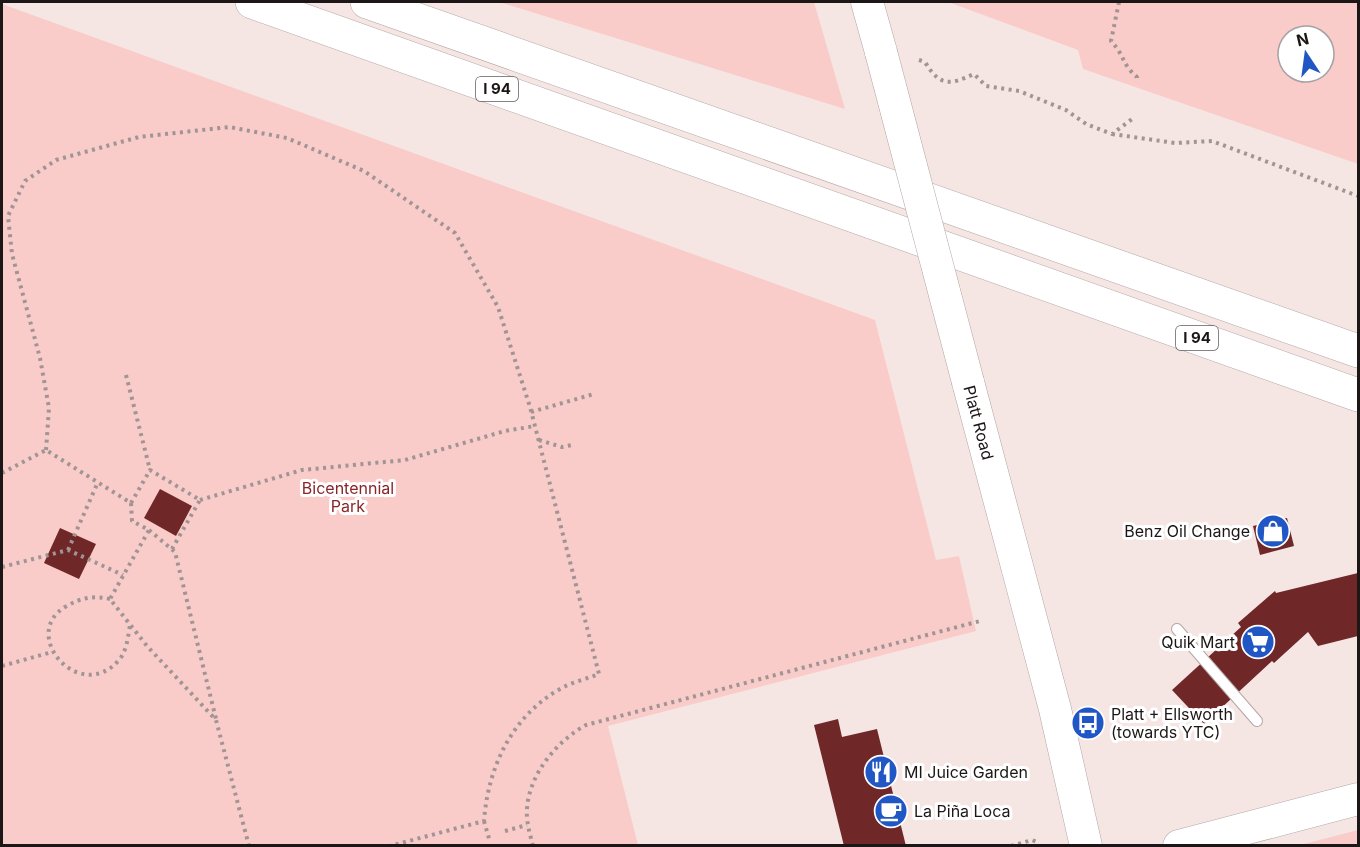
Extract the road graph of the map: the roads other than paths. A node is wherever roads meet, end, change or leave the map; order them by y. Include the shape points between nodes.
1 (252, 2) edge
2 (368, 2) edge
3 (867, 2) edge
4 (1359, 351) edge
5 (1359, 394) edge
6 (1177, 628) dead end
7 (1257, 721) dead end
8 (1359, 799) edge
9 (1086, 846) edge
10 (1179, 846) edge

1 - 5 highway, I 94
2 - 4 highway, I 94
3 - 9 main road, Platt Road, bridge via 1055,709
6 - 7 lane
8 - 10 main road

